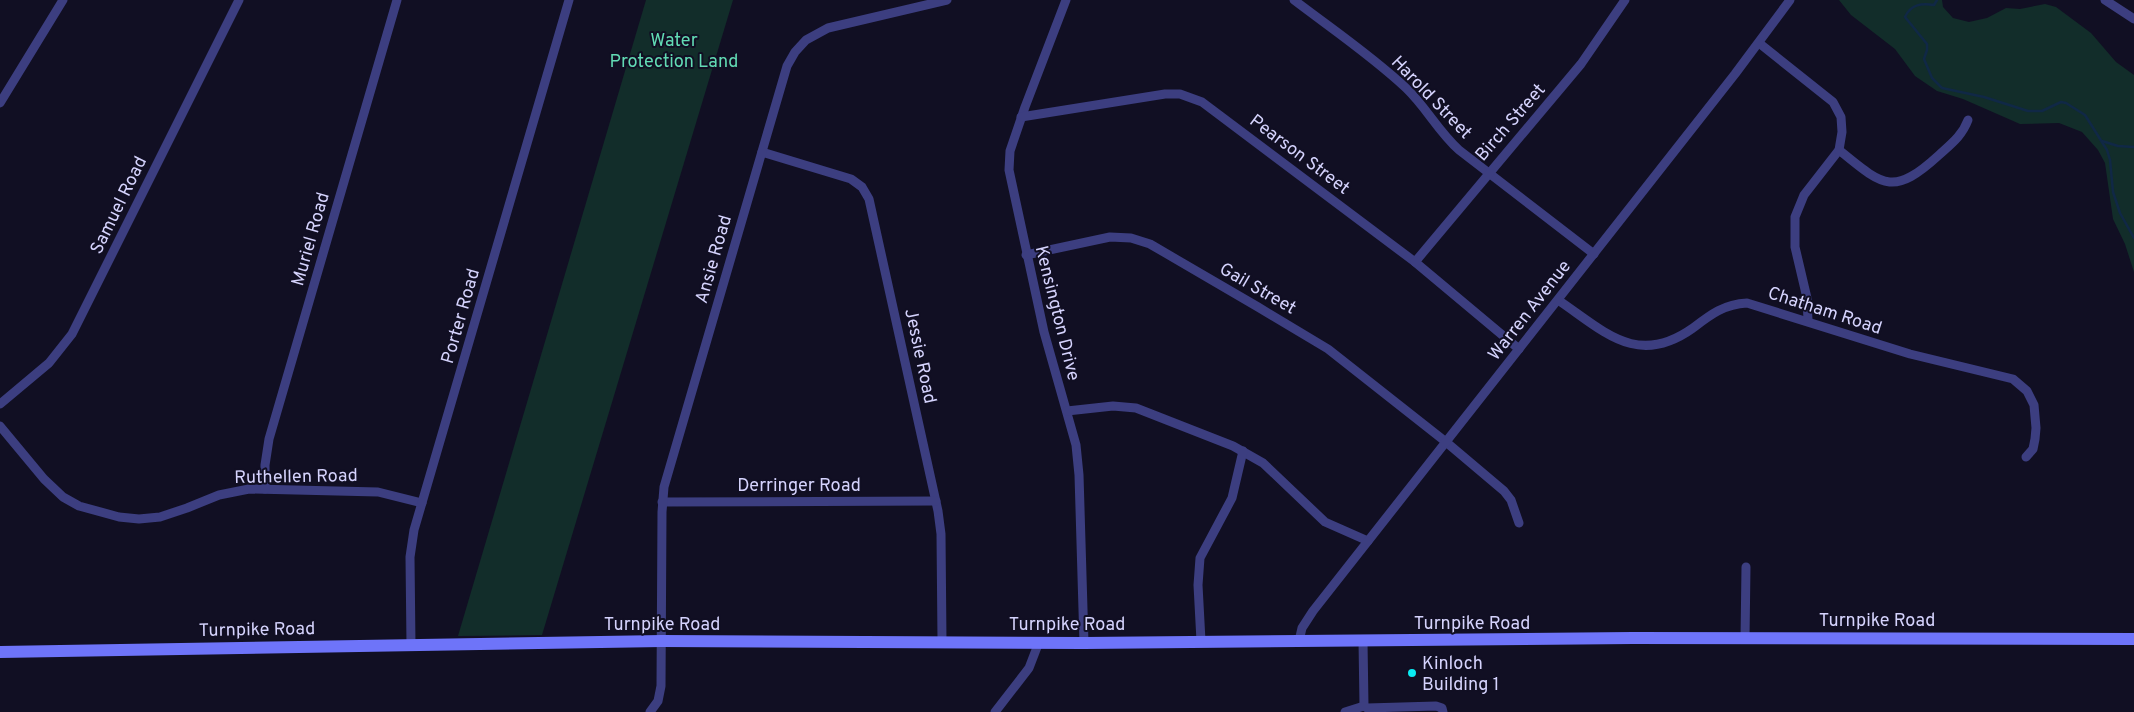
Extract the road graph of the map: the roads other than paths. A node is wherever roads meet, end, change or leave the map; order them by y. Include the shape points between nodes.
1 (63, 0) edge
2 (239, 0) edge
3 (397, 0) edge
4 (569, 0) edge
5 (947, 0) edge
6 (1066, 0) edge
7 (1294, 0) edge
8 (1625, 0) edge
9 (1790, 0) edge
10 (2105, 0) edge
11 (2122, 0) edge
12 (2117, 8) junction
13 (2134, 20) edge
14 (1759, 43) junction
15 (0, 103) edge
16 (1021, 117) junction
17 (1968, 120) dead end
18 (1839, 150) junction
19 (762, 152) junction
20 (1488, 173) junction
21 (1594, 254) junction
22 (1026, 255) junction
23 (1415, 262) junction
24 (1558, 300) junction
25 (1808, 321) junction
26 (1519, 349) junction
27 (0, 404) edge
28 (1067, 411) junction
29 (0, 426) edge
30 (1446, 442) junction
31 (1243, 451) junction
32 (2026, 457) dead end
33 (266, 489) junction
34 (936, 501) junction
35 (662, 502) junction
36 (422, 503) junction
37 (1519, 523) dead end
38 (1368, 541) junction
39 (1746, 567) dead end
40 (1745, 638) junction
41 (2134, 639) edge
42 (662, 641) junction
43 (942, 641) junction
44 (1201, 641) junction
45 (1299, 641) junction
46 (1363, 641) junction
47 (1039, 642) junction
48 (1084, 642) junction
49 (411, 645) junction
50 (0, 652) edge
51 (1364, 706) junction
52 (650, 712) edge
53 (995, 712) edge
54 (1344, 712) edge
55 (1444, 712) edge

1 - 15 street
2 - 27 street, Samuel Road via 72,334 49,363
3 - 33 street, Muriel Road via 269,439
4 - 36 street, Porter Road
5 - 19 street, Ansie Road via 836,25 806,40 787,66
6 - 16 street, Kensington Drive
7 - 20 street, Harold Street via 1397,80 1444,136
8 - 20 street, Birch Street via 1581,64
9 - 14 street, Warren Avenue
10 - 12 street
11 - 12 street
12 - 13 street
14 - 18 street via 1833,102 1842,125
14 - 21 street, Warren Avenue
16 - 22 street, Kensington Drive via 1010,151 1009,170
16 - 23 street, Pearson Street via 1165,94 1192,97 1211,107
17 - 18 street via 1962,135 1923,170 1903,181 1877,179
18 - 25 street via 1804,195 1795,217 1795,247 1807,298
19 - 34 street, Jessie Road via 851,179 867,194
19 - 35 street, Ansie Road via 666,478
20 - 21 street, Harold Street
20 - 23 street, Birch Street
21 - 24 street, Warren Avenue
22 - 28 street, Kensington Drive
22 - 30 street, Gail Street via 1110,237 1150,244 1318,342
23 - 26 street, Pearson Street
24 - 25 street, Chatham Road via 1615,338 1637,346 1663,344 1715,312 1738,304 1759,306
24 - 26 street, Warren Avenue
25 - 32 street, Chatham Road via 1910,354 2013,379 2027,391 2034,405 2035,439 2033,449
26 - 30 street, Warren Avenue
28 - 31 street via 1113,406 1136,408
28 - 48 street, Kensington Drive via 1079,475
29 - 33 street, Ruthellen Road via 57,492 79,506 109,515 139,519 160,517 228,492
30 - 37 street, Gail Street via 1508,495
30 - 38 street, Warren Avenue
31 - 38 street via 1268,467 1325,522
31 - 44 street via 1232,498 1200,558
33 - 36 street, Ruthellen Road via 378,492
34 - 35 street, Derringer Road
34 - 43 street, Jessie Road via 941,534
35 - 42 street, Ansie Road
36 - 49 street, Porter Road via 411,546
38 - 45 street, Warren Avenue via 1306,620
39 - 40 street
40 - 41 main road, Turnpike Road
40 - 46 main road, Turnpike Road
42 - 43 main road, Turnpike Road
42 - 49 main road, Turnpike Road
42 - 52 street, Ansie Road via 660,692
43 - 47 main road, Turnpike Road
44 - 45 main road, Turnpike Road
44 - 48 main road, Turnpike Road
45 - 46 main road, Turnpike Road
46 - 51 street
47 - 48 main road, Turnpike Road
47 - 53 street via 1029,668
49 - 50 main road, Turnpike Road
51 - 54 street
51 - 55 street via 1436,706

